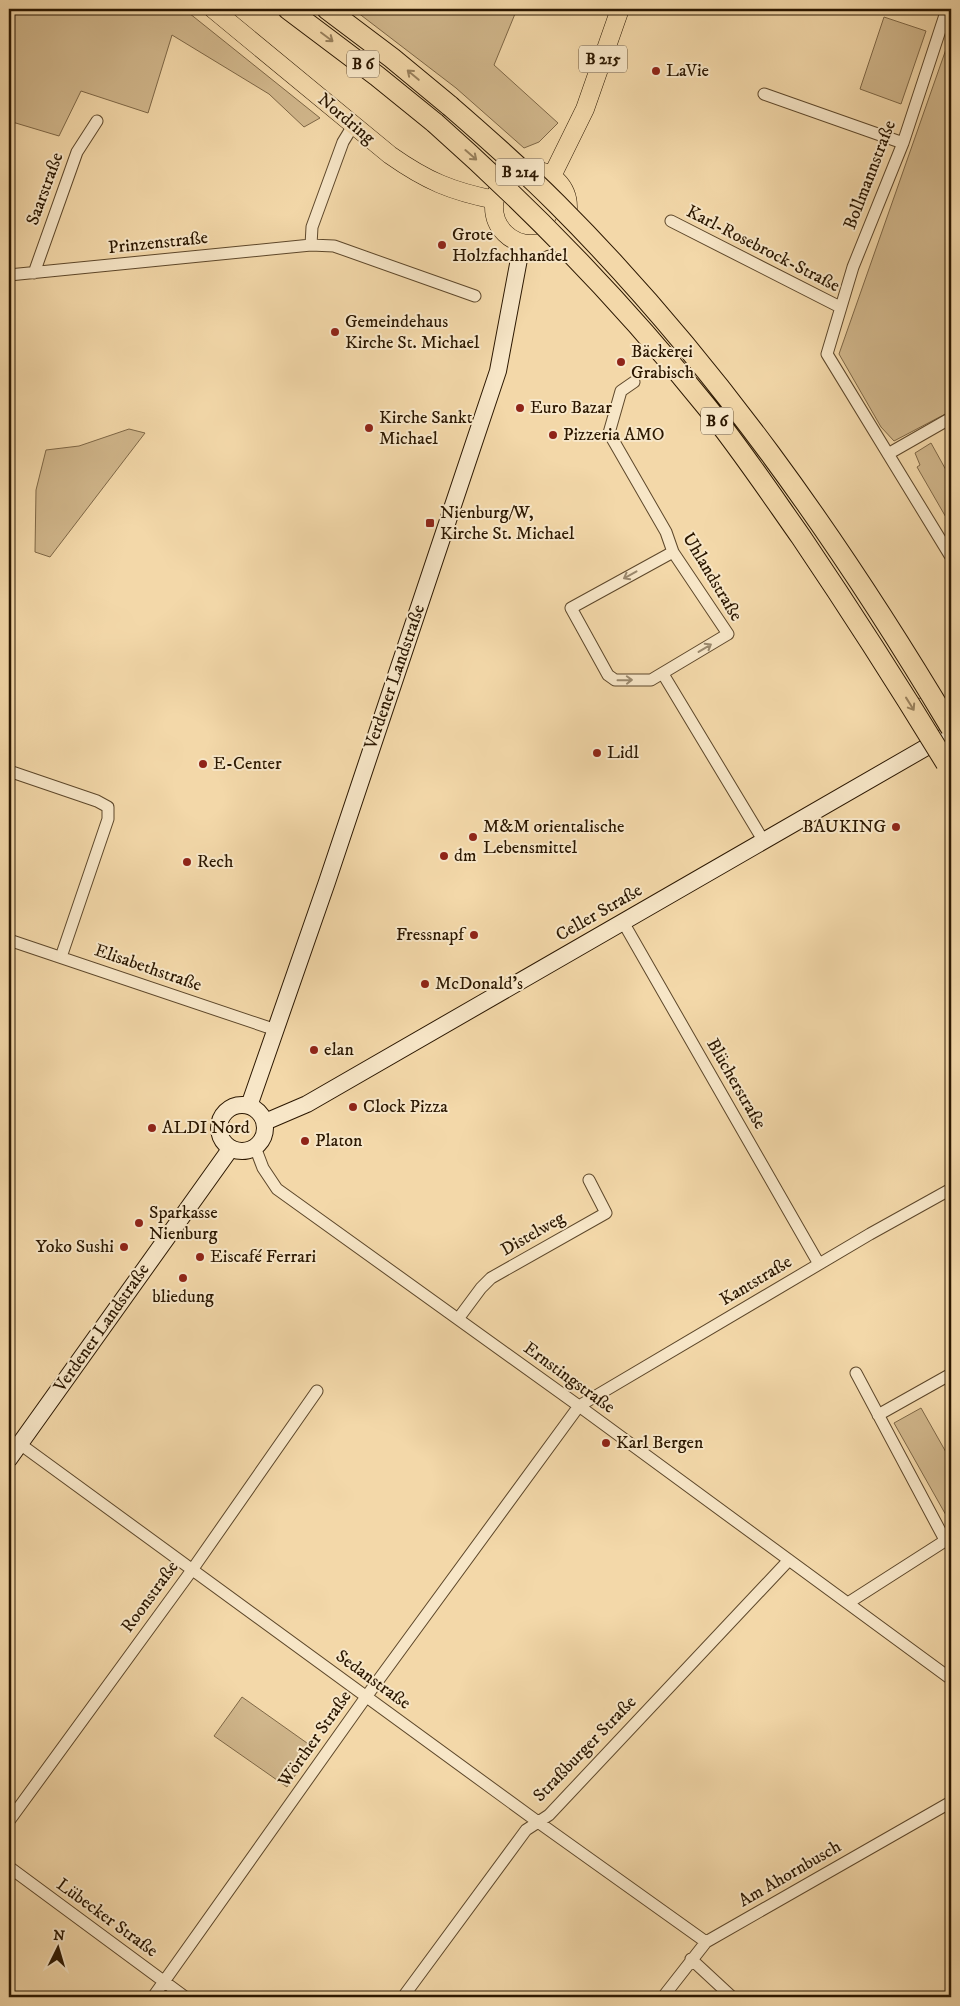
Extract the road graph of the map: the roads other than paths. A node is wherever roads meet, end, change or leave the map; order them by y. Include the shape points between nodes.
1 (213, 9) edge
2 (288, 9) edge
3 (327, 9) edge
4 (620, 9) edge
5 (946, 9) edge
6 (764, 94) dead end
7 (97, 122) dead end
8 (354, 124) junction
9 (903, 144) junction
10 (552, 176) junction
11 (495, 200) junction
12 (672, 221) dead end
13 (563, 227) junction
14 (522, 243) junction
15 (311, 245) junction
16 (34, 273) junction
17 (9, 276) edge
18 (475, 296) dead end
19 (840, 307) junction
20 (634, 382) dead end
21 (951, 418) edge
22 (888, 454) junction
23 (673, 552) junction
24 (951, 557) edge
25 (663, 674) junction
26 (951, 710) edge
27 (951, 728) edge
28 (951, 733) edge
29 (949, 767) edge
30 (9, 771) edge
31 (763, 840) junction
32 (623, 922) junction
33 (9, 940) edge
34 (61, 957) junction
35 (276, 1030) junction
36 (249, 1106) junction
37 (265, 1122) junction
38 (255, 1147) junction
39 (231, 1148) junction
40 (589, 1180) dead end
41 (951, 1189) edge
42 (819, 1264) junction
43 (458, 1319) junction
44 (856, 1373) dead end
45 (951, 1374) edge
46 (317, 1391) dead end
47 (579, 1406) junction
48 (878, 1415) junction
49 (20, 1444) junction
50 (9, 1459) edge
51 (948, 1539) edge
52 (789, 1560) junction
53 (192, 1570) junction
54 (848, 1603) junction
55 (951, 1679) edge
56 (366, 1697) junction
57 (951, 1802) edge
58 (9, 1820) edge
59 (538, 1822) junction
60 (9, 1867) edge
61 (706, 1942) junction
62 (691, 1959) junction
63 (165, 1982) junction
64 (153, 1997) edge
65 (185, 1997) edge
66 (403, 1997) edge
67 (663, 1997) edge
68 (732, 1997) edge

1 - 8 main road, Nordring / B 214
2 -> 29 highway, B 6, bridge via 435,123 488,170 585,267 707,407 767,487 851,610
27 -> 3 highway, B 6, bridge via 868,595 784,472 724,392 665,322 571,218 504,153 392,58
4 - 10 main road, B 215 via 585,109
5 - 9 street, Bollmannstraße
6 - 9 street
7 - 16 street, Saarstraße via 77,152
8 - 11 main road, Nordring / B 214 via 390,155 436,184
8 - 15 street via 343,142 312,227
9 - 19 street, Bollmannstraße
10 - 11 main road, B 214 via 529,170 517,173 503,184
10 - 13 main road, B 214 via 566,196 568,208
11 - 14 main road, B 214 via 496,217 503,232
12 - 19 street, Karl-Rosebrock-Straße
13 - 14 main road via 543,242
13 - 26 main road via 677,352 721,407 834,564 900,665 929,700
14 - 35 main road, Verdener Landstraße via 498,371
15 - 16 street, Prinzenstraße
15 - 18 street, Prinzenstraße via 334,246
16 - 17 street, Prinzenstraße
19 - 22 street, Bollmannstraße via 827,354
20 - 23 street, Uhlandstraße via 621,391 609,434 666,532
21 - 22 street
22 - 24 street
25 -> 23 street, Uhlandstraße via 728,634
23 -> 25 street via 571,608 608,675 615,680 651,680
25 - 31 street
28 - 31 main road, Celler Straße
30 - 34 street via 97,800 108,807 108,819
31 - 32 main road, Celler Straße
32 - 37 main road, Celler Straße via 307,1104
32 - 42 street, Blücherstraße
33 - 34 street, Elisabethstraße
34 - 35 street, Elisabethstraße
35 - 36 main road, Verdener Landstraße
36 - 37 main road via 259,1112
36 - 39 main road via 237,1105 222,1116 221,1137
37 - 38 main road via 264,1136
38 - 39 main road
38 - 43 street, Ernstingstraße via 263,1168 277,1189
39 - 49 main road, Verdener Landstraße
40 - 43 street, Distelweg via 606,1213 491,1278
41 - 42 street, Kantstraße
42 - 47 street, Kantstraße
43 - 47 street, Ernstingstraße
44 - 48 street
45 - 48 street
46 - 53 street, Roonstraße
47 - 52 street, Ernstingstraße
47 - 56 street, Wörther Straße
48 - 51 street
49 - 50 main road, Verdener Landstraße
49 - 53 street, Sedanstraße
51 - 54 street
52 - 54 street, Ernstingstraße
52 - 59 street, Straßburger Straße via 556,1808
53 - 56 street, Sedanstraße
53 - 58 street, Roonstraße
54 - 55 street, Ernstingstraße
56 - 59 street, Sedanstraße
56 - 63 street, Wörther Straße
57 - 61 street, Am Ahornbusch
59 - 61 street, Sedanstraße
59 - 66 street, Straßburger Straße via 526,1830
60 - 63 street, Lübecker Straße
61 - 62 street, Am Ahornbusch
62 - 67 street, Am Ahornbusch
62 - 68 street
63 - 64 street, Wörther Straße
63 - 65 street, Lübecker Straße

